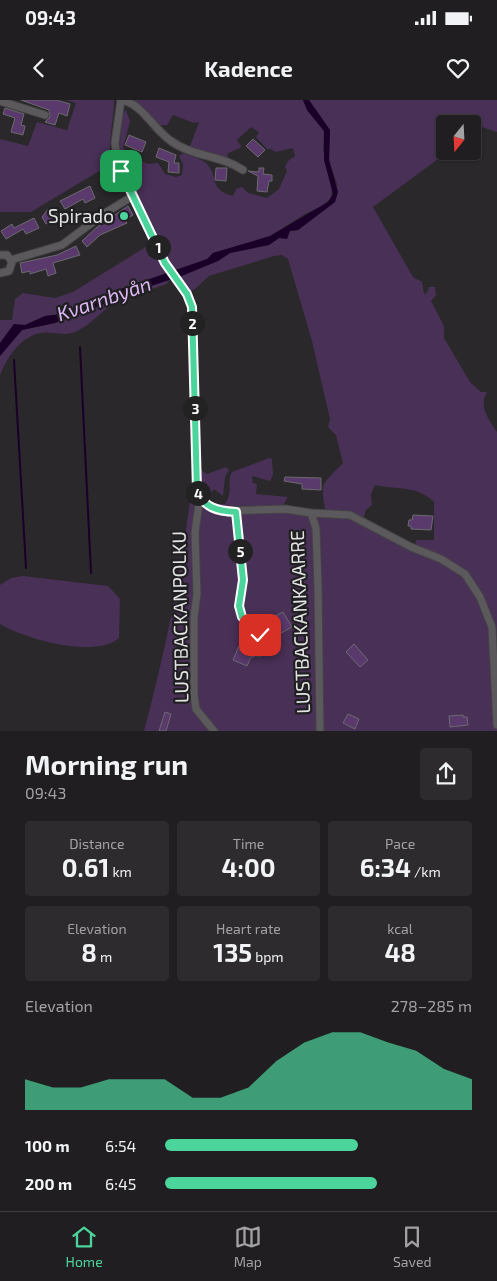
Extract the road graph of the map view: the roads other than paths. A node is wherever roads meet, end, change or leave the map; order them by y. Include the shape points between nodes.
1 (121, 100) edge
2 (0, 101) edge
3 (45, 115) dead end
4 (243, 170) dead end
5 (133, 196) junction
6 (0, 255) edge
7 (11, 260) junction
8 (0, 272) edge
9 (200, 496) junction
10 (236, 512) junction
11 (311, 513) junction
12 (259, 653) dead end
13 (497, 725) edge
14 (214, 731) edge
15 (320, 731) edge

1 - 4 street via 137,107 172,142 194,153 233,163
1 - 5 street, LUSTBACKANPOLKU via 114,150
2 - 3 street
5 - 7 street via 62,246
5 - 9 street, LUSTBACKANPOLKU via 169,270 187,294 192,307 197,490
6 - 7 street via 7,255
7 - 8 street via 9,271
9 - 10 street via 214,509
9 - 14 street, LUSTBACKANPOLKU via 195,534 194,694 196,709
10 - 11 street via 285,509
10 - 12 street via 243,580 239,606 242,617 260,635
11 - 13 street via 359,518 465,574 480,597 492,627
11 - 15 street, LUSTBACKANKAARRE via 316,528

